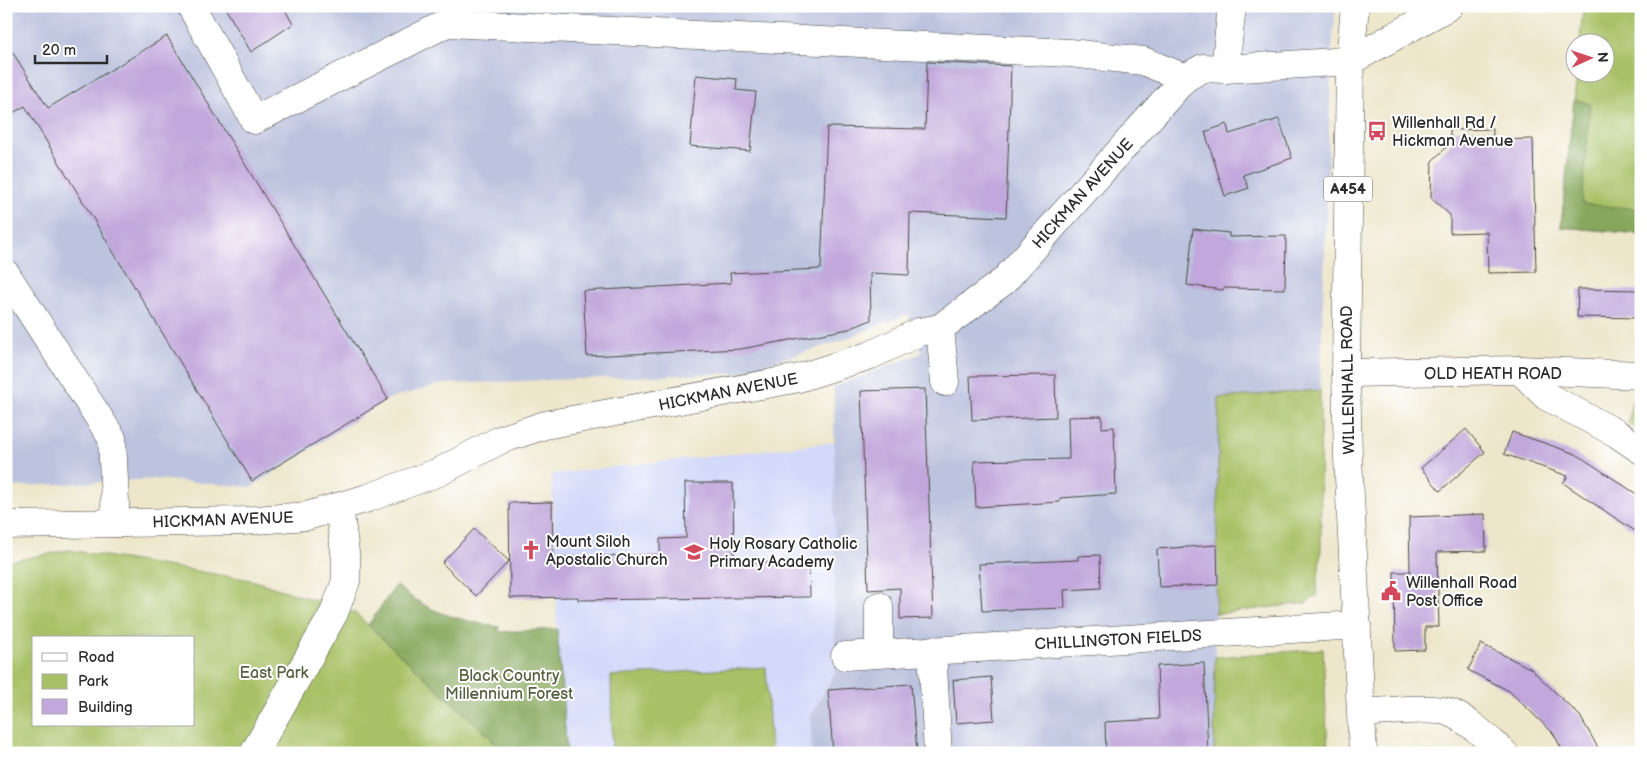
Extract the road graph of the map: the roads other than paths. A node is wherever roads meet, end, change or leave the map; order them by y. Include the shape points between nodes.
1 (191, 6) edge
2 (1232, 6) edge
3 (1355, 6) edge
4 (1449, 6) edge
5 (527, 17) edge
6 (1350, 61) junction
7 (1225, 69) junction
8 (1185, 78) junction
9 (6, 274) edge
10 (940, 328) junction
11 (1520, 370) junction
12 (1346, 372) junction
13 (1641, 375) edge
14 (945, 382) dead end
15 (1641, 450) edge
16 (339, 506) junction
17 (116, 523) junction
18 (6, 525) edge
19 (879, 606) dead end
20 (1357, 625) junction
21 (932, 650) junction
22 (879, 653) junction
23 (845, 656) dead end
24 (1362, 714) junction
25 (254, 753) edge
26 (938, 753) edge
27 (1363, 753) edge
28 (1504, 753) edge

1 - 5 main road via 254,120 447,23
2 - 7 main road
3 - 6 main road, WILLENHALL ROAD / A454
4 - 6 main road
5 - 8 main road via 1070,53 1143,61
6 - 7 main road, HICKMAN AVENUE
6 - 12 main road, WILLENHALL ROAD / A454
7 - 8 main road, HICKMAN AVENUE via 1203,68
8 - 10 main road, HICKMAN AVENUE via 1004,281
9 - 17 main road via 112,438
10 - 14 main road
10 - 16 main road, HICKMAN AVENUE via 919,332 870,355 799,378 545,425 500,440 439,472
11 - 12 main road, OLD HEATH ROAD
11 - 13 main road, OLD HEATH ROAD
11 - 15 main road via 1546,396
12 - 20 main road, WILLENHALL ROAD / A454
16 - 17 main road, HICKMAN AVENUE via 307,516 243,521
16 - 25 main road via 346,581 334,613
17 - 18 main road, HICKMAN AVENUE
19 - 22 main road
20 - 21 main road, CHILLINGTON FIELDS
20 - 24 main road, WILLENHALL ROAD / A454
21 - 22 main road, CHILLINGTON FIELDS
21 - 26 main road
22 - 23 main road, CHILLINGTON FIELDS
24 - 27 main road, WILLENHALL ROAD / A454
24 - 28 main road via 1403,710 1449,712 1472,725

